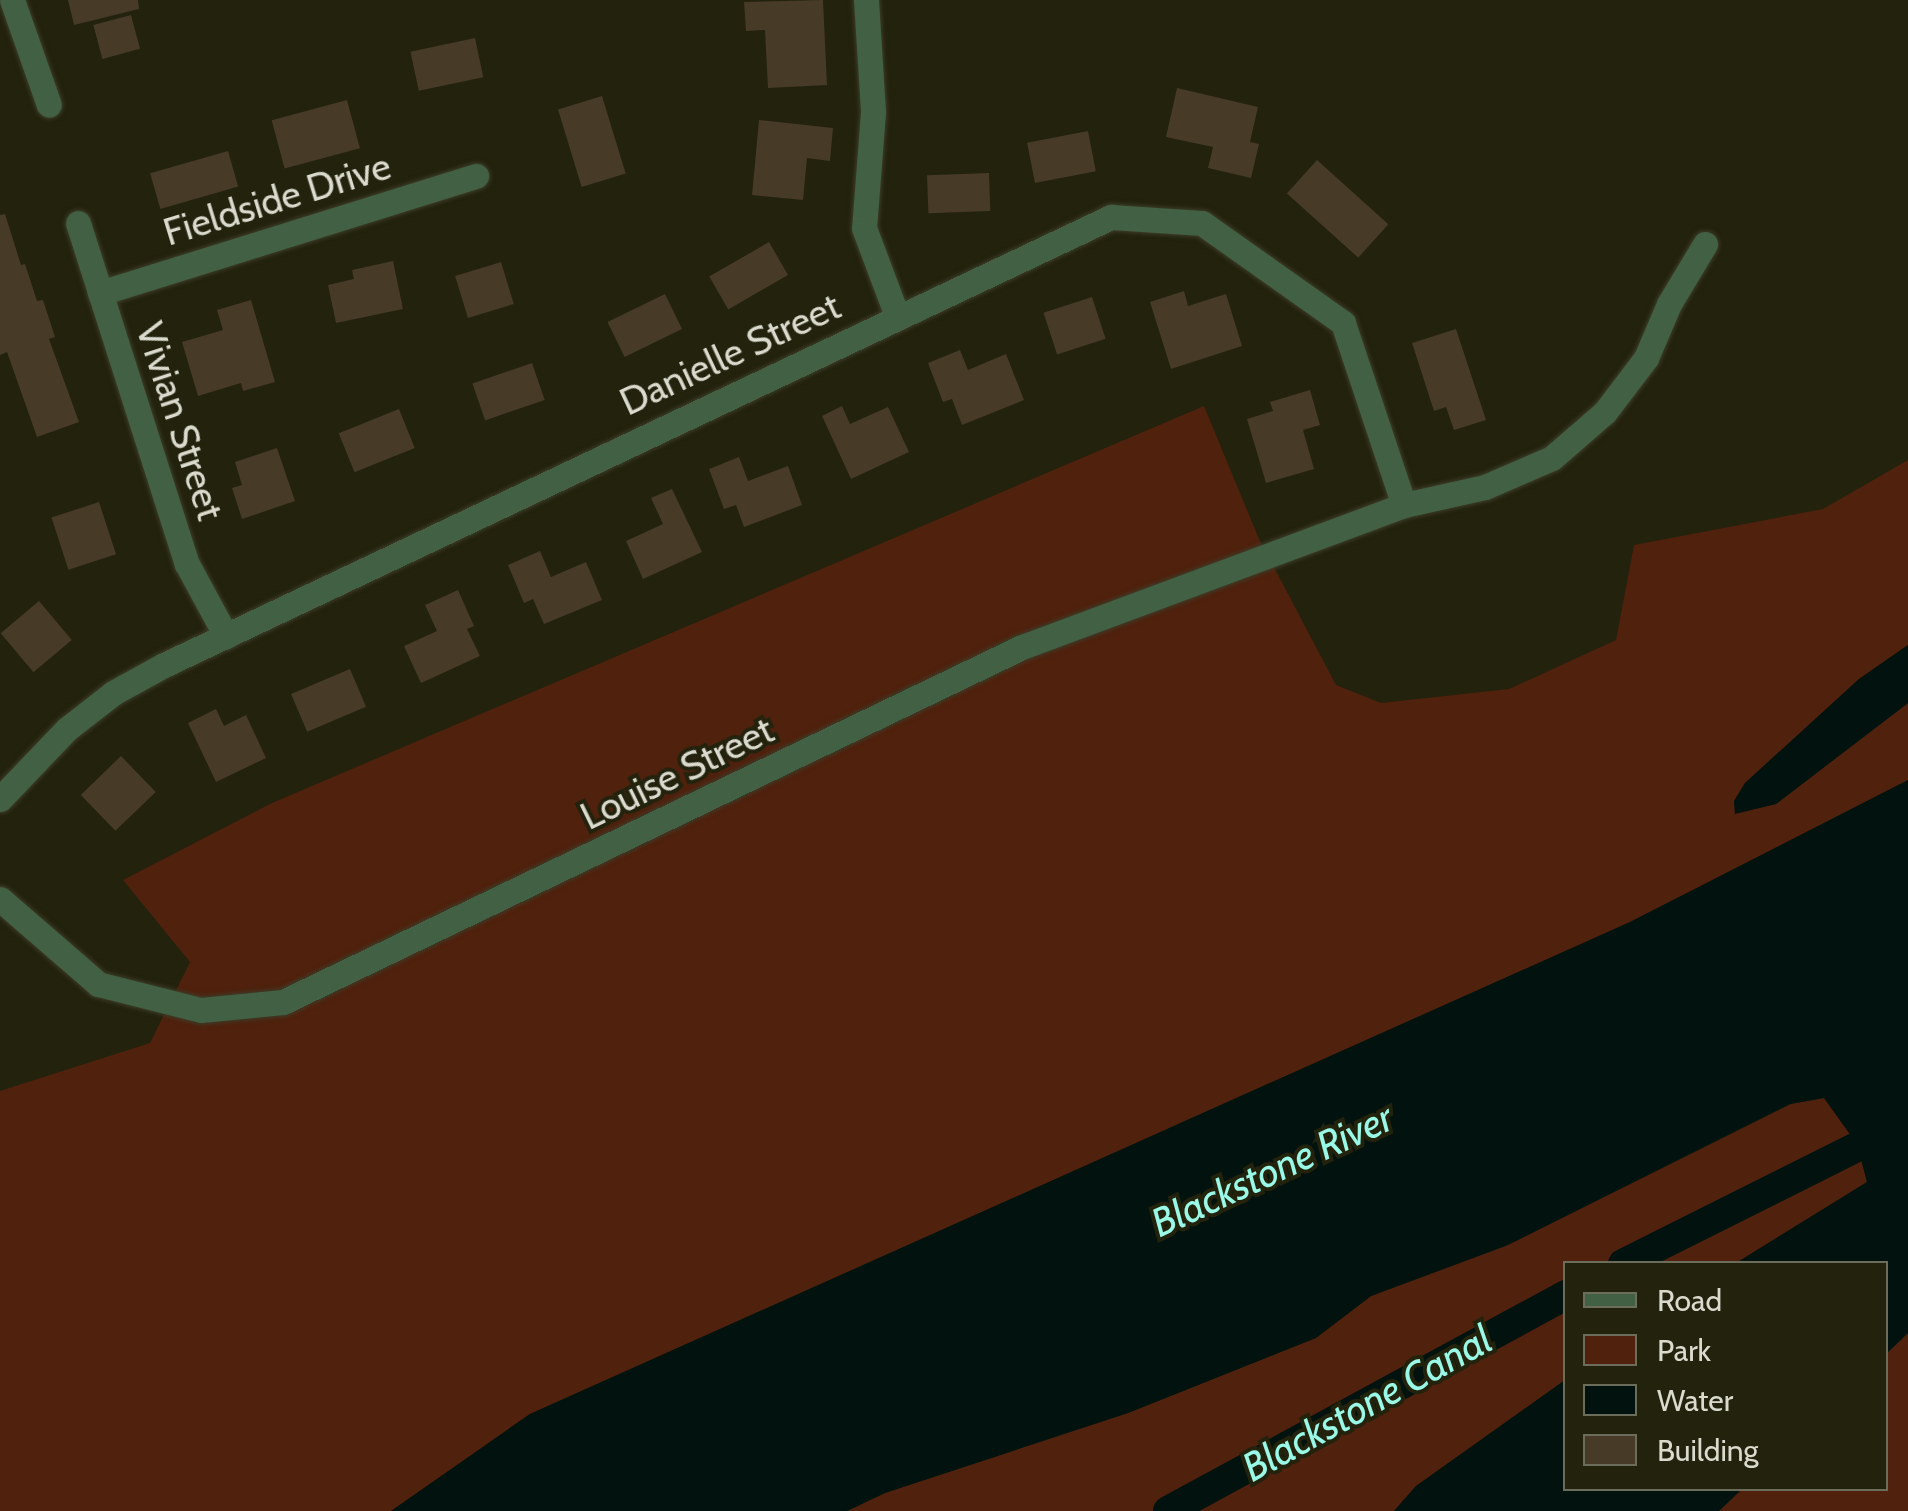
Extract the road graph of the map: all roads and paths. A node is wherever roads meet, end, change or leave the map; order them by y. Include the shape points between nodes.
1 (12, 0) edge
2 (866, 0) edge
3 (49, 105) dead end
4 (476, 176) dead end
5 (78, 223) dead end
6 (1705, 244) dead end
7 (100, 293) junction
8 (897, 316) junction
9 (1404, 505) junction
10 (226, 636) junction
11 (0, 799) edge
12 (0, 899) edge

1 - 3 street
2 - 8 street via 872,112 864,228
4 - 7 street, Fieldside Drive
5 - 7 street, Vivian Street
6 - 9 street, Louise Street via 1646,358 1604,412 1552,458 1484,487
7 - 10 street, Vivian Street via 187,564
8 - 9 street, Danielle Street via 1111,217 1202,223 1343,322
8 - 10 street, Danielle Street
9 - 12 street, Louise Street via 1022,646 282,1002 200,1010 98,984
10 - 11 street, Danielle Street via 113,693

